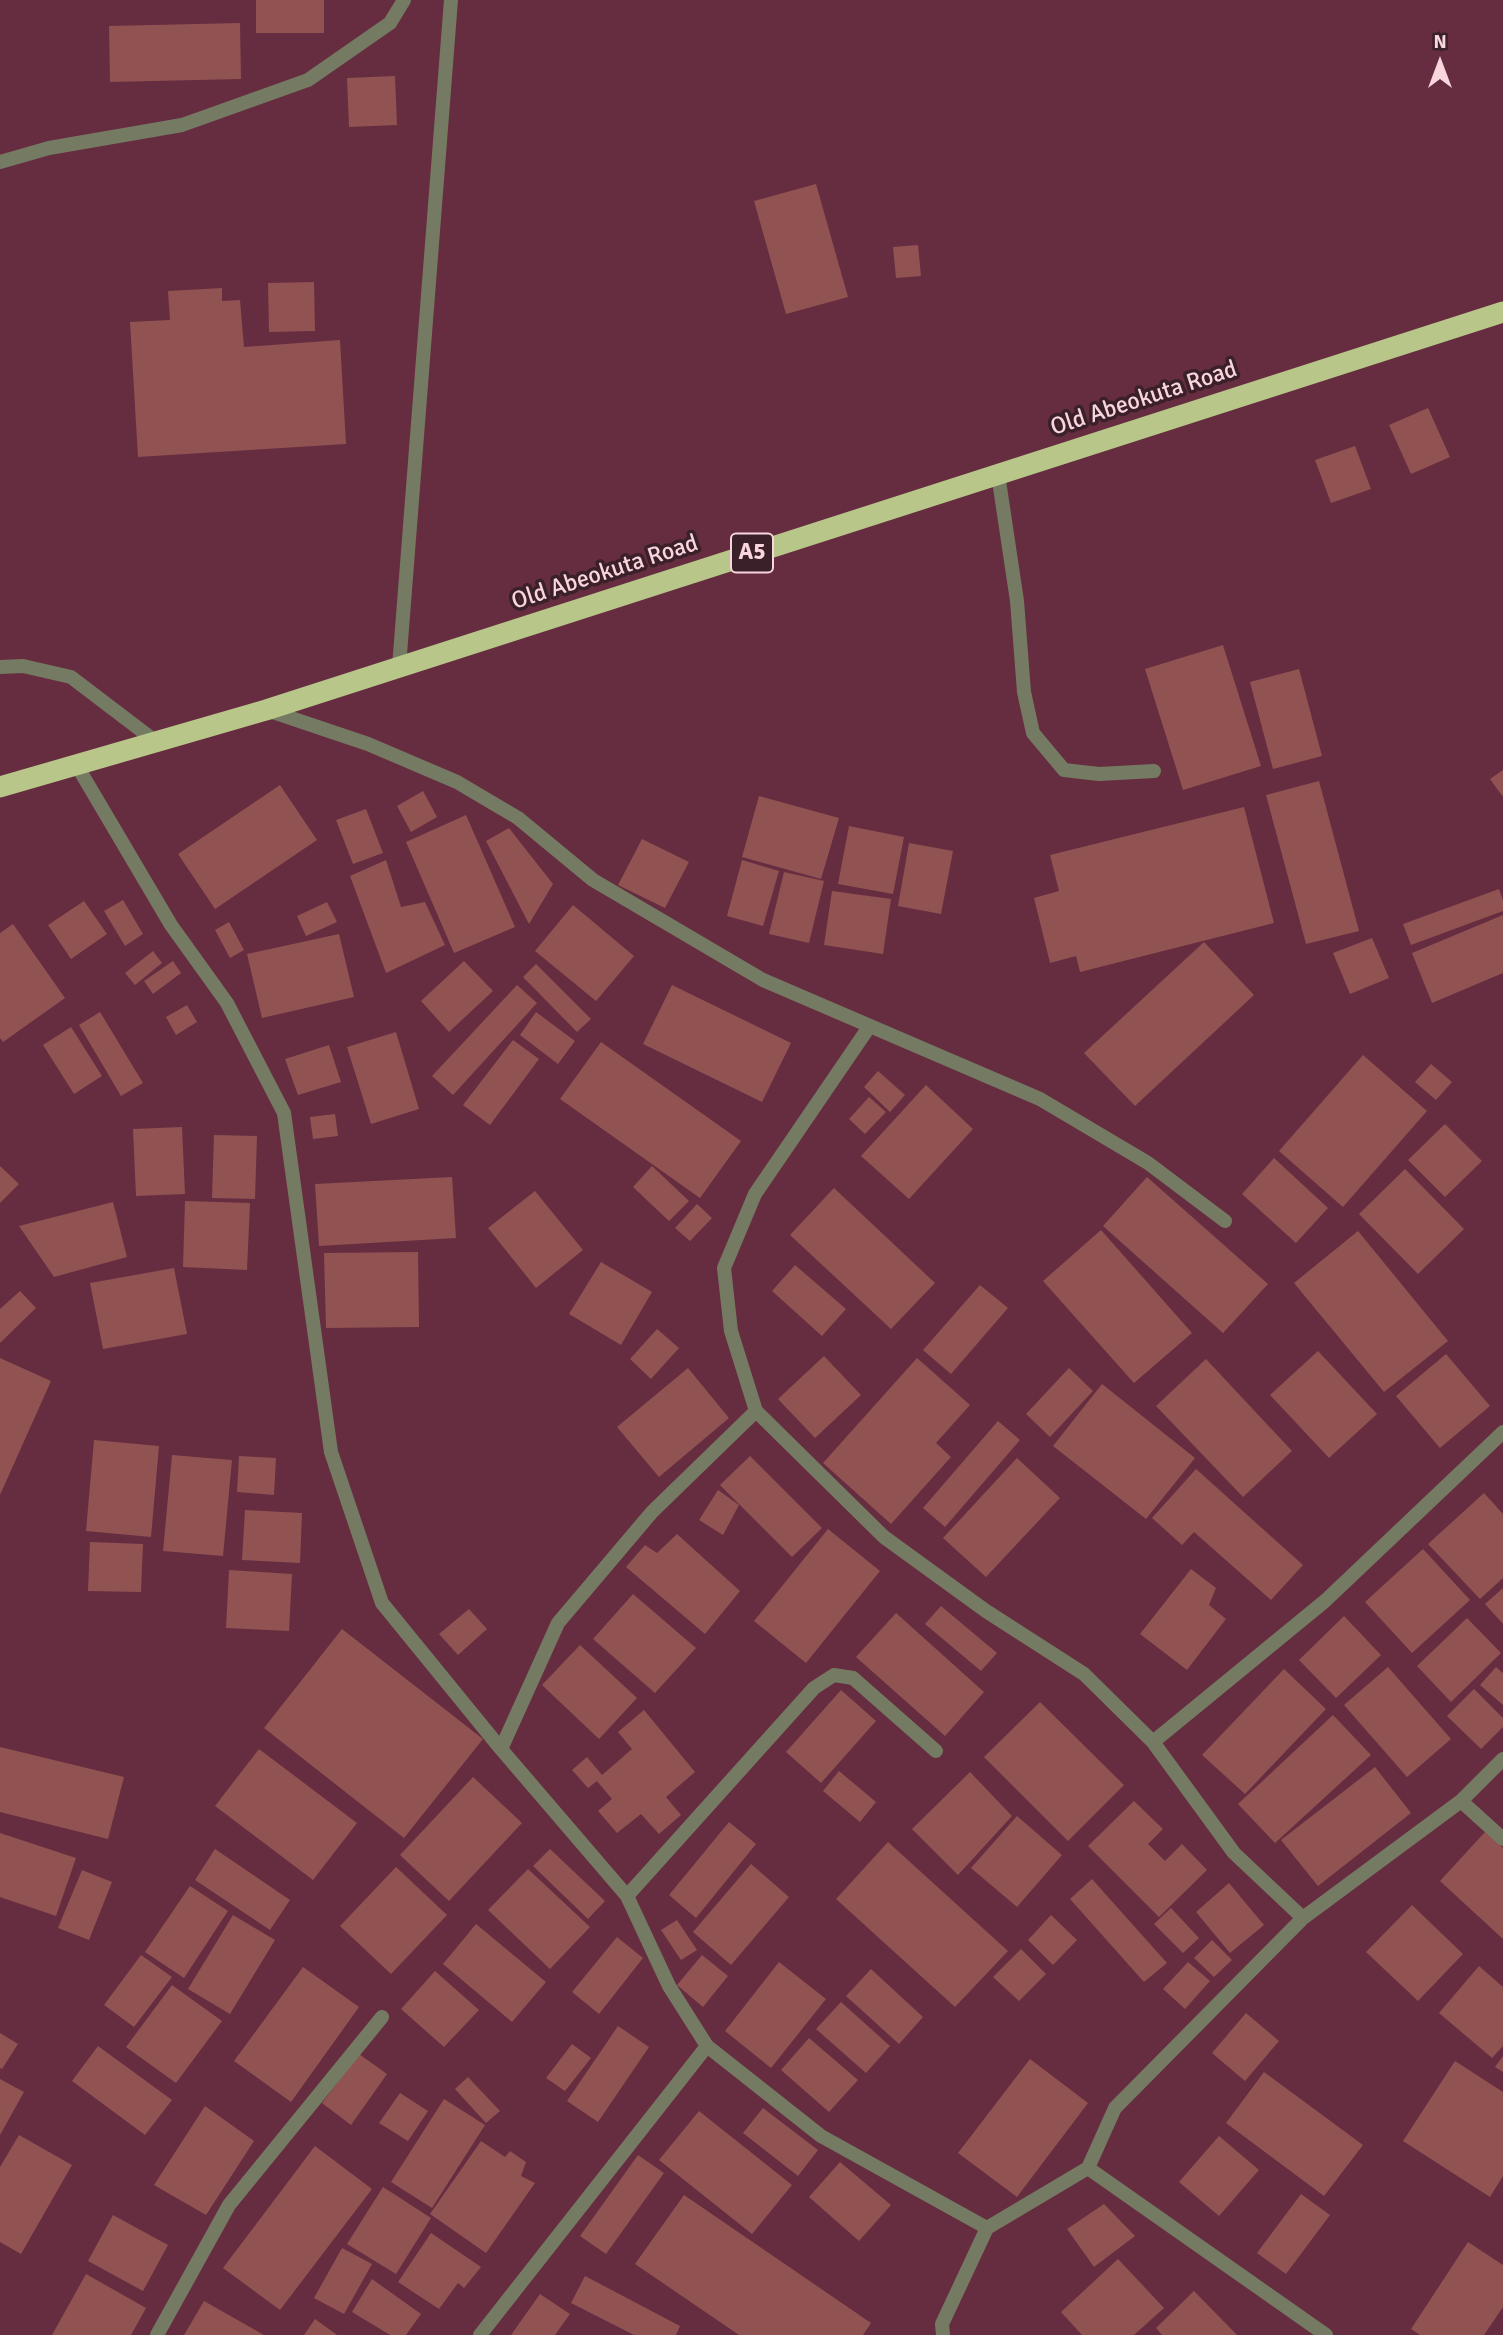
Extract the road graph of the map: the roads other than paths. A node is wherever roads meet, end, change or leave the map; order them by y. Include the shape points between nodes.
1 (404, 0) edge
2 (451, 0) edge
3 (0, 162) edge
4 (1503, 312) edge
5 (998, 474) junction
6 (0, 667) edge
7 (399, 667) junction
8 (266, 710) junction
9 (155, 741) junction
10 (76, 764) junction
11 (1154, 771) dead end
12 (0, 787) edge
13 (869, 1027) junction
14 (1225, 1221) dead end
15 (756, 1411) junction
16 (1503, 1432) edge
17 (1153, 1742) junction
18 (501, 1749) junction
19 (936, 1751) dead end
20 (1503, 1759) edge
21 (1461, 1801) junction
22 (1503, 1839) edge
23 (627, 1896) junction
24 (1303, 1918) junction
25 (383, 2017) dead end
26 (707, 2046) junction
27 (1088, 2168) junction
28 (987, 2228) junction
29 (157, 2335) edge
30 (480, 2335) edge
31 (943, 2335) edge
32 (1326, 2335) edge

1 - 3 street via 390,23 308,79 181,125 50,148
2 - 7 street
4 - 5 highway, Old Abeokuta Road / A5
5 - 7 highway, Old Abeokuta Road / A5
5 - 11 street via 1033,733 1063,770 1098,774
6 - 9 street via 23,666 71,677
7 - 8 highway, Old Abeokuta Road / A5
8 - 9 highway, Old Abeokuta Road / A5
8 - 13 street via 368,744 457,782 518,818 593,880 763,980
9 - 10 highway, Old Abeokuta Road / A5
10 - 12 highway, Old Abeokuta Road / A5
10 - 18 street via 171,925 227,1003 284,1113 331,1452 382,1603
13 - 14 street via 1040,1099 1148,1163
13 - 15 street via 755,1195 724,1268 731,1331
15 - 17 street via 884,1537 1084,1674
15 - 18 street via 652,1512 558,1623
16 - 17 street via 1325,1601
17 - 24 street via 1234,1853
18 - 23 street
19 - 23 street via 853,1678 834,1675 814,1688
20 - 21 street
21 - 22 street
21 - 24 street
23 - 26 street via 668,1986
24 - 27 street via 1115,2108
25 - 29 street via 229,2205
26 - 28 street via 821,2136
26 - 30 street
27 - 28 street
27 - 32 street
28 - 31 street via 942,2324

